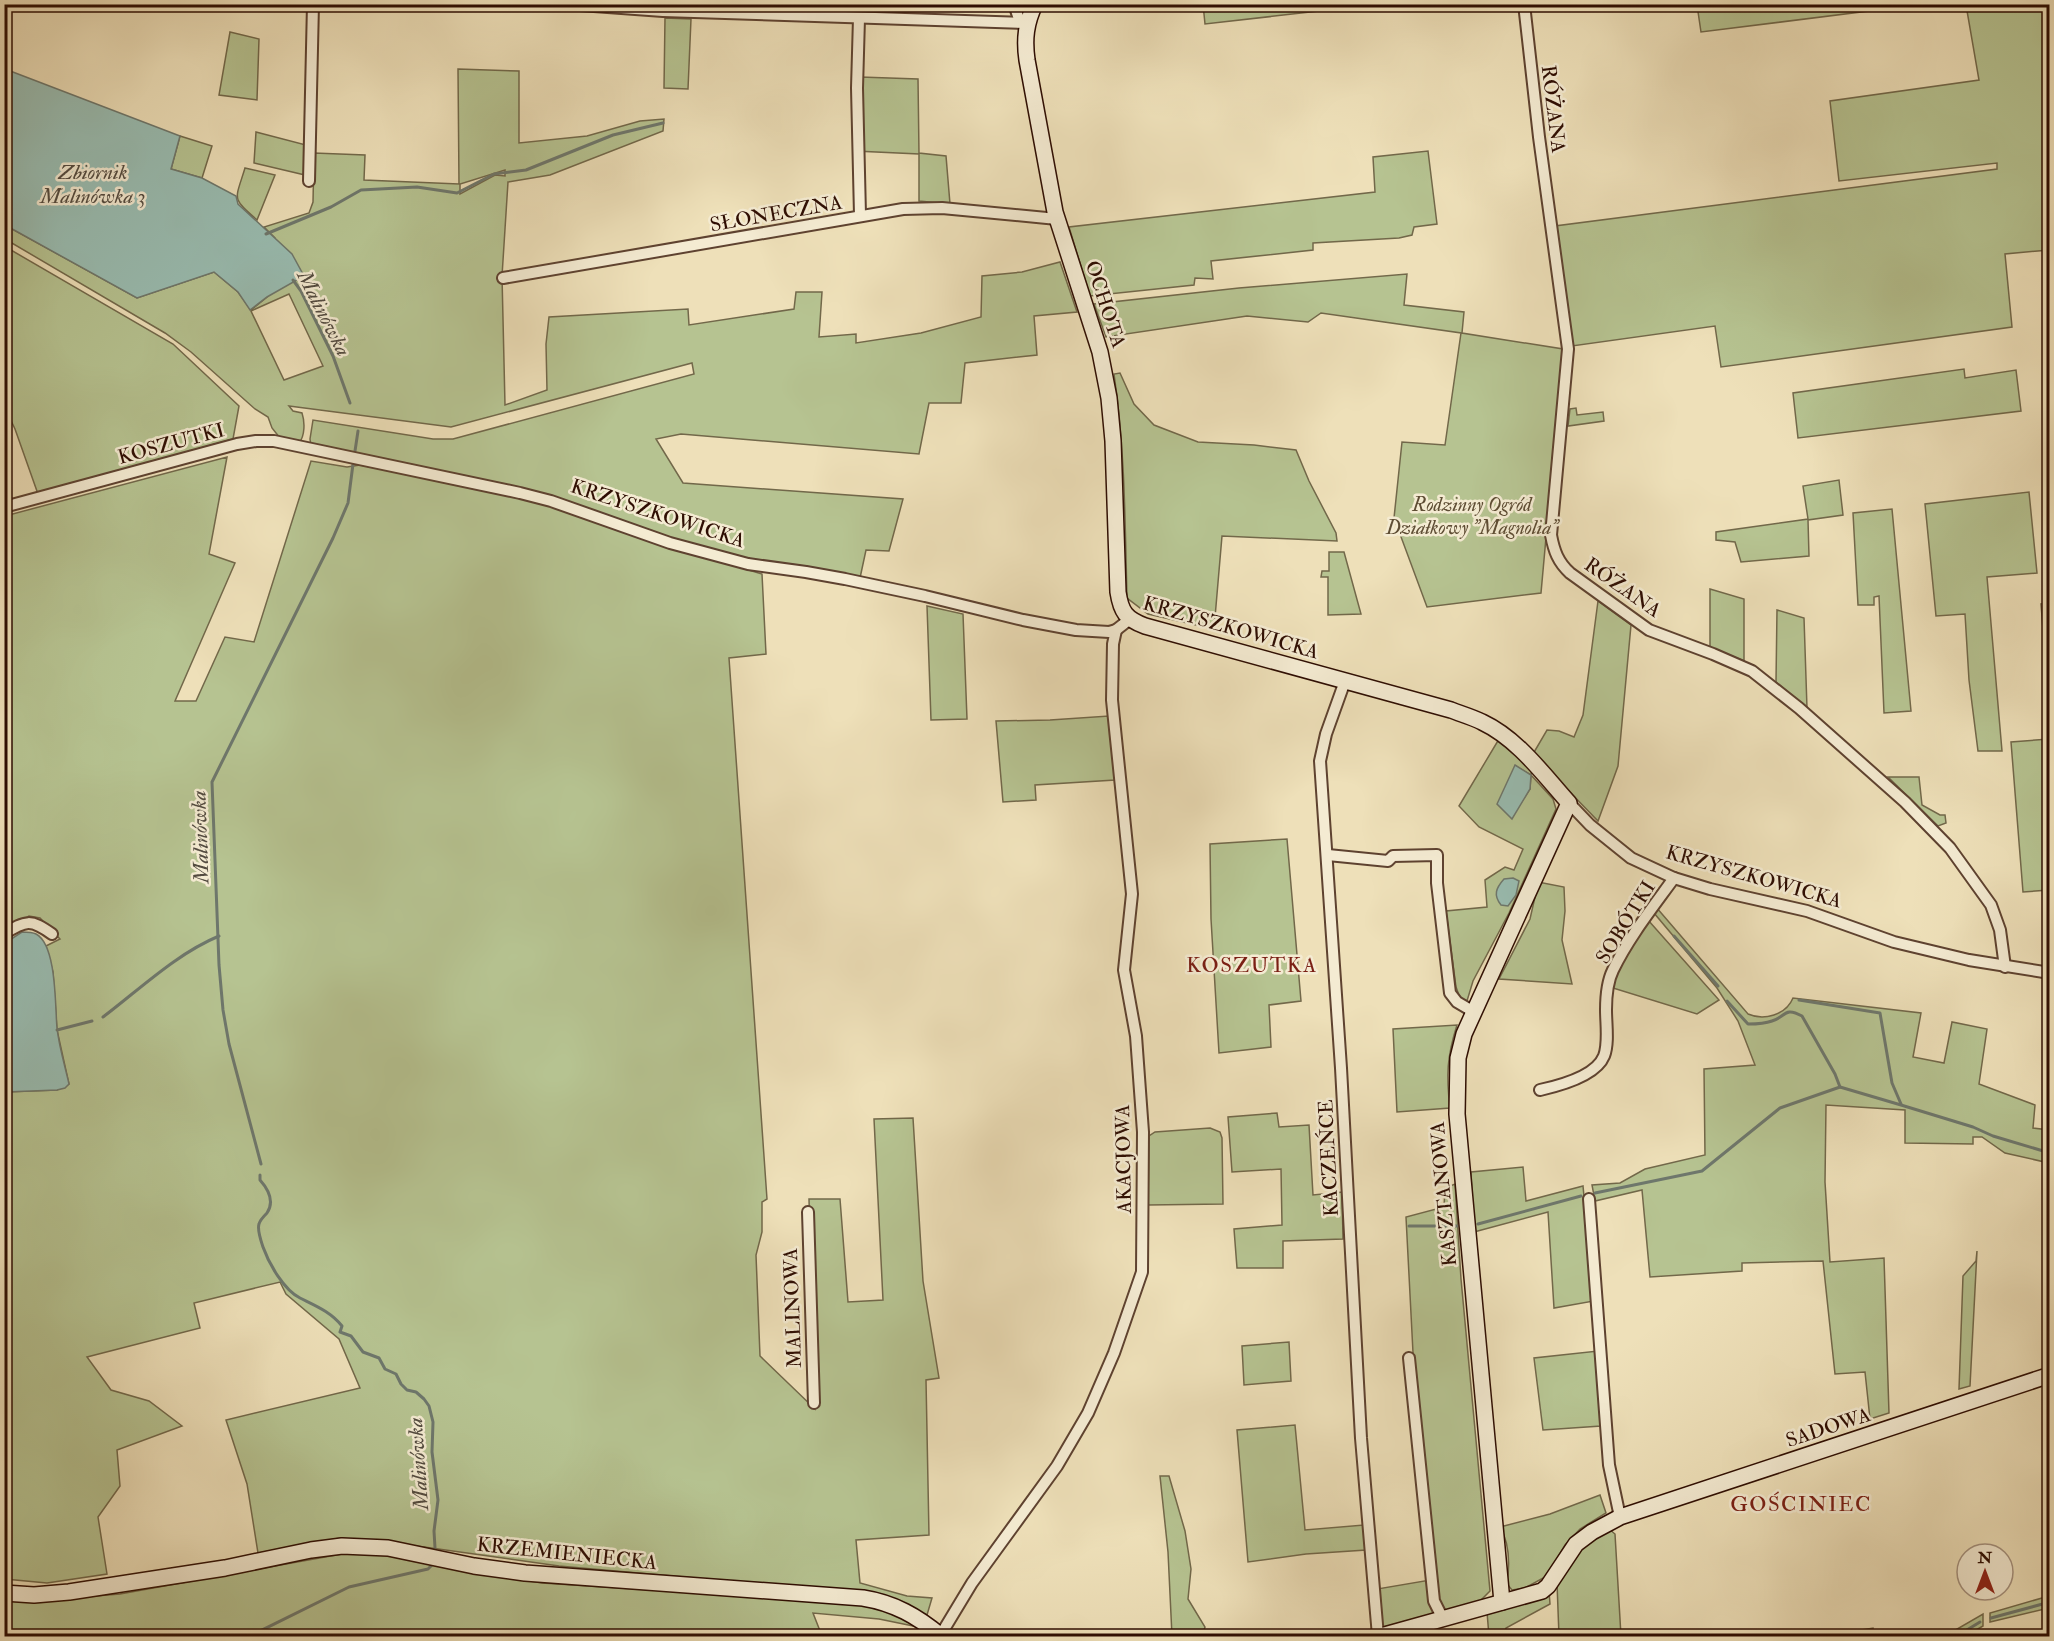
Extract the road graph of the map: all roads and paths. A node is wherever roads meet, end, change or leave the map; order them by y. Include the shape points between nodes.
1 (313, 4) edge
2 (566, 4) edge
3 (1014, 4) edge
4 (1035, 4) edge
5 (1524, 4) edge
6 (859, 18) junction
7 (1023, 23) junction
8 (309, 181) dead end
9 (860, 215) junction
10 (1057, 219) junction
11 (503, 278) dead end
12 (349, 458) joint
13 (4, 507) edge
14 (1130, 619) junction
15 (1116, 630) junction
16 (1345, 681) junction
17 (1569, 803) junction
18 (1328, 855) junction
19 (1674, 878) junction
20 (4, 934) edge
21 (52, 934) dead end
22 (2005, 967) junction
23 (2049, 973) edge
24 (1473, 1012) junction
25 (1540, 1090) dead end
26 (1589, 1198) dead end
27 (808, 1212) dead end
28 (1409, 1358) dead end
29 (2049, 1375) edge
30 (813, 1403) dead end
31 (1620, 1517) junction
32 (4, 1593) edge
33 (1502, 1602) junction
34 (1443, 1619) junction
35 (940, 1636) edge
36 (1379, 1636) edge

1 - 8 street
2 - 6 street
3 - 7 street
4 - 7 street, OCHOTA
5 - 22 street, RÓŻANA via 1568,349 1551,536 1554,551 1570,573 1650,630 1752,670 1905,802 1950,848 1991,905 2000,930
6 - 7 street
6 - 9 street
7 - 10 street, OCHOTA
9 - 10 street, SŁONECZNA via 922,208
9 - 11 street, SŁONECZNA
10 - 14 street, OCHOTA via 1104,368 1113,441 1118,592
12 - 13 street, KOSZUTKI via 273,441 256,441
12 - 15 street, KRZYSZKOWICKA via 551,501 670,543 748,564 904,591 1045,625 1099,632
14 - 15 street, KRZYSZKOWICKA
14 - 16 street, KRZYSZKOWICKA
15 - 35 street, AKACJOWA via 1112,700 1132,894 1124,970 1136,1036 1143,1132 1142,1272 1088,1413 1058,1466 972,1583
16 - 17 street, KRZYSZKOWICKA via 1480,721 1522,751
16 - 18 street, KACZEŃCE via 1320,761
17 - 19 street, KRZYSZKOWICKA via 1631,858
17 - 24 street, KASZTANOWA
18 - 24 street via 1388,861 1393,856 1437,855 1450,993
18 - 36 street, KACZEŃCE via 1360,1438
19 - 22 street, KRZYSZKOWICKA via 1807,910 1894,942
19 - 25 street, SOBÓTKI via 1612,971 1606,995 1604,1057 1572,1081
20 - 21 street via 32,922
22 - 23 street, KRZYSZKOWICKA
24 - 33 street, KASZTANOWA via 1458,1058 1457,1114
26 - 31 street via 1609,1465
27 - 30 street, MALINOWA
28 - 34 street via 1434,1601
29 - 31 street, SADOWA
31 - 33 street, SADOWA via 1576,1544 1542,1591
32 - 35 street, KRZEMIENIECKA via 69,1592 356,1545 525,1573 863,1598 906,1611
33 - 34 street, SADOWA
34 - 36 street, SADOWA

